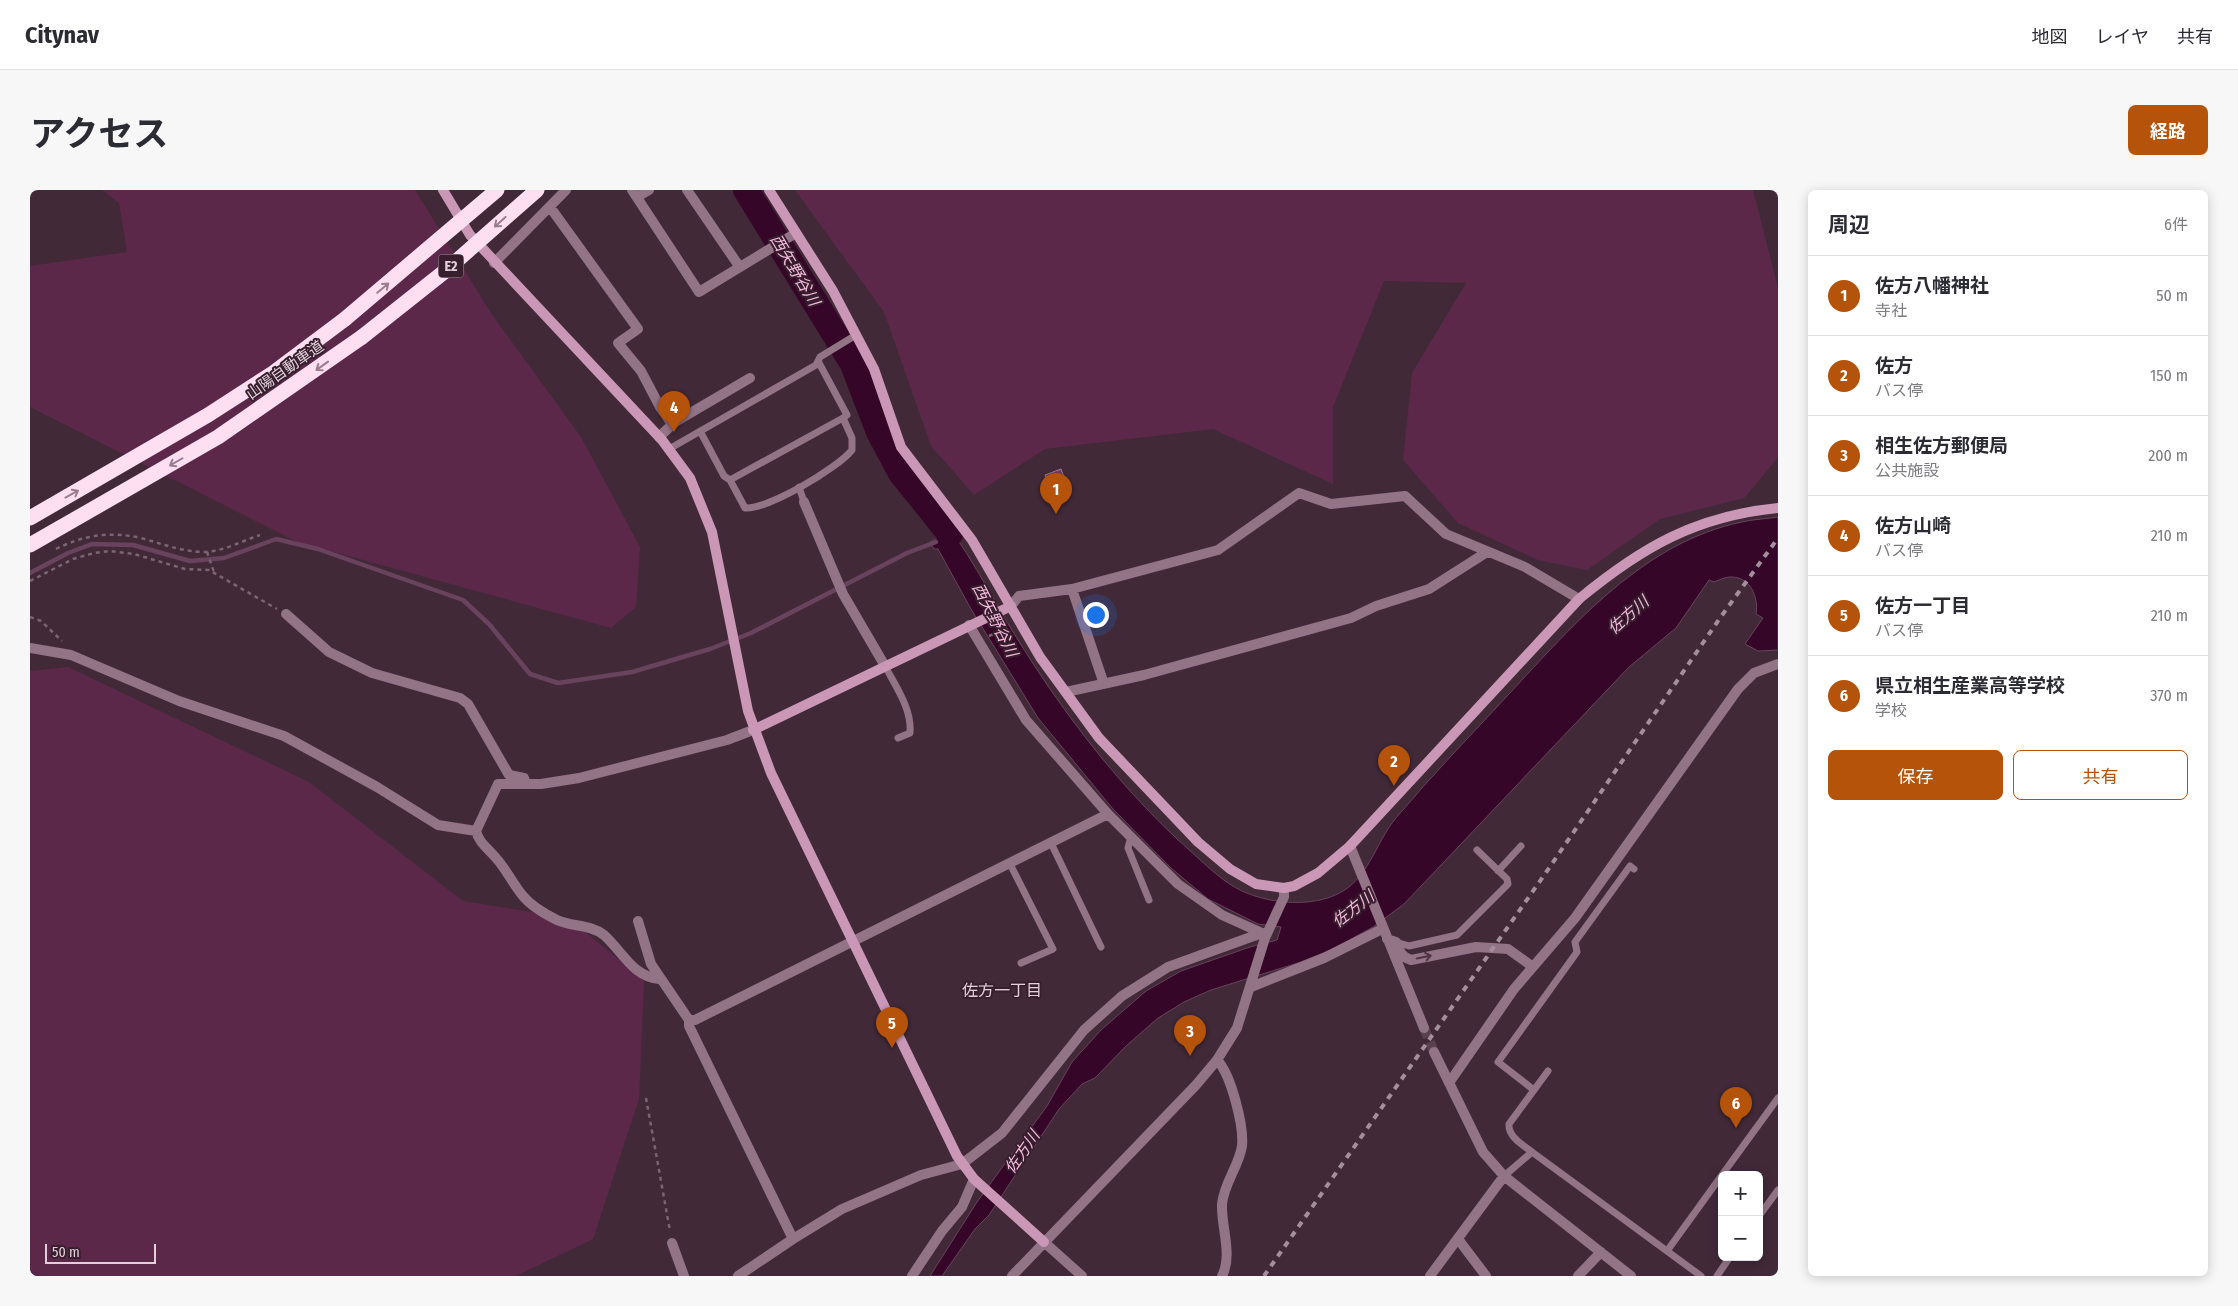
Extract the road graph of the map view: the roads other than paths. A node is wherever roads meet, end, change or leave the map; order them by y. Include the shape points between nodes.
1 (443, 190) edge
2 (497, 190) edge
3 (537, 190) edge
4 (566, 190) edge
5 (649, 190) edge
6 (687, 190) edge
7 (769, 190) edge
8 (634, 194) edge
9 (550, 207) junction
10 (792, 235) junction
11 (494, 263) junction
12 (739, 266) junction
13 (853, 336) junction
14 (818, 361) junction
15 (750, 378) dead end
16 (842, 418) junction
17 (672, 424) junction
18 (700, 430) junction
19 (659, 437) junction
20 (669, 449) junction
21 (730, 480) junction
22 (799, 487) junction
23 (804, 502) joint
24 (1778, 508) edge
25 (30, 518) edge
26 (30, 545) edge
27 (1486, 552) junction
28 (1072, 589) junction
29 (1579, 599) junction
30 (1011, 606) junction
31 (286, 614) road end
32 (969, 625) junction
33 (30, 648) edge
34 (1778, 664) edge
35 (885, 666) junction
36 (1104, 684) junction
37 (1066, 692) junction
38 (753, 730) junction
39 (898, 738) dead end
40 (526, 784) junction
41 (1108, 814) junction
42 (476, 831) junction
43 (1131, 838) junction
44 (1051, 843) junction
45 (1521, 846) dead end
46 (1352, 850) junction
47 (1477, 850) dead end
48 (1010, 864) junction
49 (1634, 869) dead end
50 (1498, 871) junction
51 (1284, 893) junction
52 (1149, 900) dead end
53 (638, 921) dead end
54 (1266, 933) junction
55 (1386, 933) junction
56 (852, 944) junction
57 (1101, 947) dead end
58 (1021, 963) dead end
59 (1533, 967) junction
60 (659, 979) junction
61 (1251, 985) junction
62 (689, 1020) junction
63 (1424, 1028) tunnel mouth
64 (1434, 1052) tunnel mouth
65 (1217, 1060) junction
66 (1548, 1071) dead end
67 (1449, 1083) junction
68 (1534, 1090) junction
69 (1778, 1098) edge
70 (1532, 1152) junction
71 (962, 1164) junction
72 (1725, 1171) edge
73 (1504, 1176) junction
74 (1718, 1180) edge
75 (976, 1181) junction
76 (1778, 1190) edge
77 (1763, 1211) edge
78 (793, 1238) junction
79 (1458, 1239) junction
80 (1044, 1242) junction
81 (672, 1243) road end
82 (1666, 1251) junction
83 (1601, 1252) junction
84 (1727, 1261) edge
85 (684, 1276) edge
86 (738, 1276) edge
87 (912, 1276) edge
88 (1012, 1276) edge
89 (1082, 1276) edge
90 (1222, 1276) edge
91 (1430, 1276) edge
92 (1486, 1276) edge
93 (1578, 1276) edge
94 (1631, 1276) edge
95 (1701, 1276) edge
96 (1717, 1276) edge

1 - 11 street via 470,235
25 -> 2 highway, 山陽自動車道 / E2, bridge via 208,415 273,373 345,319
3 -> 26 highway, 山陽自動車道 / E2, bridge via 444,272 362,337 218,438
4 - 9 street
5 - 8 street
6 - 12 street
7 - 10 street
8 - 12 street via 698,292
9 - 11 street
9 - 17 street via 638,329 618,344 641,371
10 - 12 street
10 - 13 street via 832,291
11 - 19 street
13 - 14 lane
13 - 30 street via 874,369 901,447 972,540
14 - 16 lane via 847,415
14 - 18 lane
15 - 17 street
16 - 21 lane
16 - 22 lane via 852,438 852,450 843,461
17 - 19 street
18 - 20 lane
18 - 21 lane via 724,476
19 - 20 street
20 - 38 street via 690,478 706,512
21 - 22 lane via 745,508 755,509
22 - 23 lane
23 - 35 street via 843,594
24 - 29 street via 1723,516 1679,532 1618,568
27 - 28 street via 1446,534 1405,496 1331,504 1299,493 1218,550
27 - 29 street via 1526,567
27 - 36 street via 1429,589 1376,606 1351,618
28 - 30 street via 1018,596
28 - 36 street
29 - 46 street
30 - 32 street
30 - 37 street via 1040,657
31 - 40 street via 329,652 372,673 460,698 468,704 509,775 524,778
32 - 35 street
32 - 41 street via 1026,720
33 - 42 street via 71,655 180,701 284,736 438,825
34 - 59 street via 1754,673 1738,689 1575,918
35 - 38 street
35 - 39 lane via 908,711 910,722 910,733
36 - 37 street
37 - 51 street via 1099,738 1198,842 1243,878
38 - 40 street via 727,740 579,778
38 - 56 street
40 - 42 street via 498,784
41 - 43 street
41 - 44 street
42 - 60 street via 478,838 532,905 559,921 588,927 603,935 629,964 647,978
43 - 52 lane via 1128,848
43 - 54 street via 1178,884 1222,915
44 - 48 street
44 - 57 lane
45 - 50 lane
46 - 51 street
46 - 55 street
47 - 50 lane
48 - 56 street
48 - 58 lane via 1053,949
49 - 68 lane via 1630,866 1575,942 1577,952 1498,1062
50 - 55 lane via 1508,884 1457,935 1409,946
51 - 54 street
53 - 60 street
54 - 61 street
54 - 71 street via 1168,967 1122,996 1084,1030 1002,1133
55 -> 59 street via 1400,953 1411,960 1476,947 1508,949
55 - 61 street
55 - 63 street
56 - 62 street via 713,1012
56 - 71 street
59 - 67 street
60 - 62 street
61 - 65 street via 1237,1028
62 - 78 street via 689,1026
64 - 67 street
65 - 80 street
65 - 90 street via 1223,1066 1237,1108 1242,1147 1222,1204 1226,1253
66 - 68 lane
67 - 73 street via 1483,1152
68 - 70 lane via 1509,1129 1515,1139
69 - 72 lane
70 - 73 lane
70 - 82 lane
71 - 75 street
71 - 78 street via 921,1175 857,1201
73 - 79 street
73 - 83 street
74 - 82 lane
75 - 80 street
75 - 87 street via 962,1207
76 - 77 lane
78 - 86 street
79 - 91 street
79 - 92 street
80 - 88 street
80 - 89 street
81 - 85 street
82 - 95 lane
83 - 93 street
83 - 94 street
84 - 96 lane

